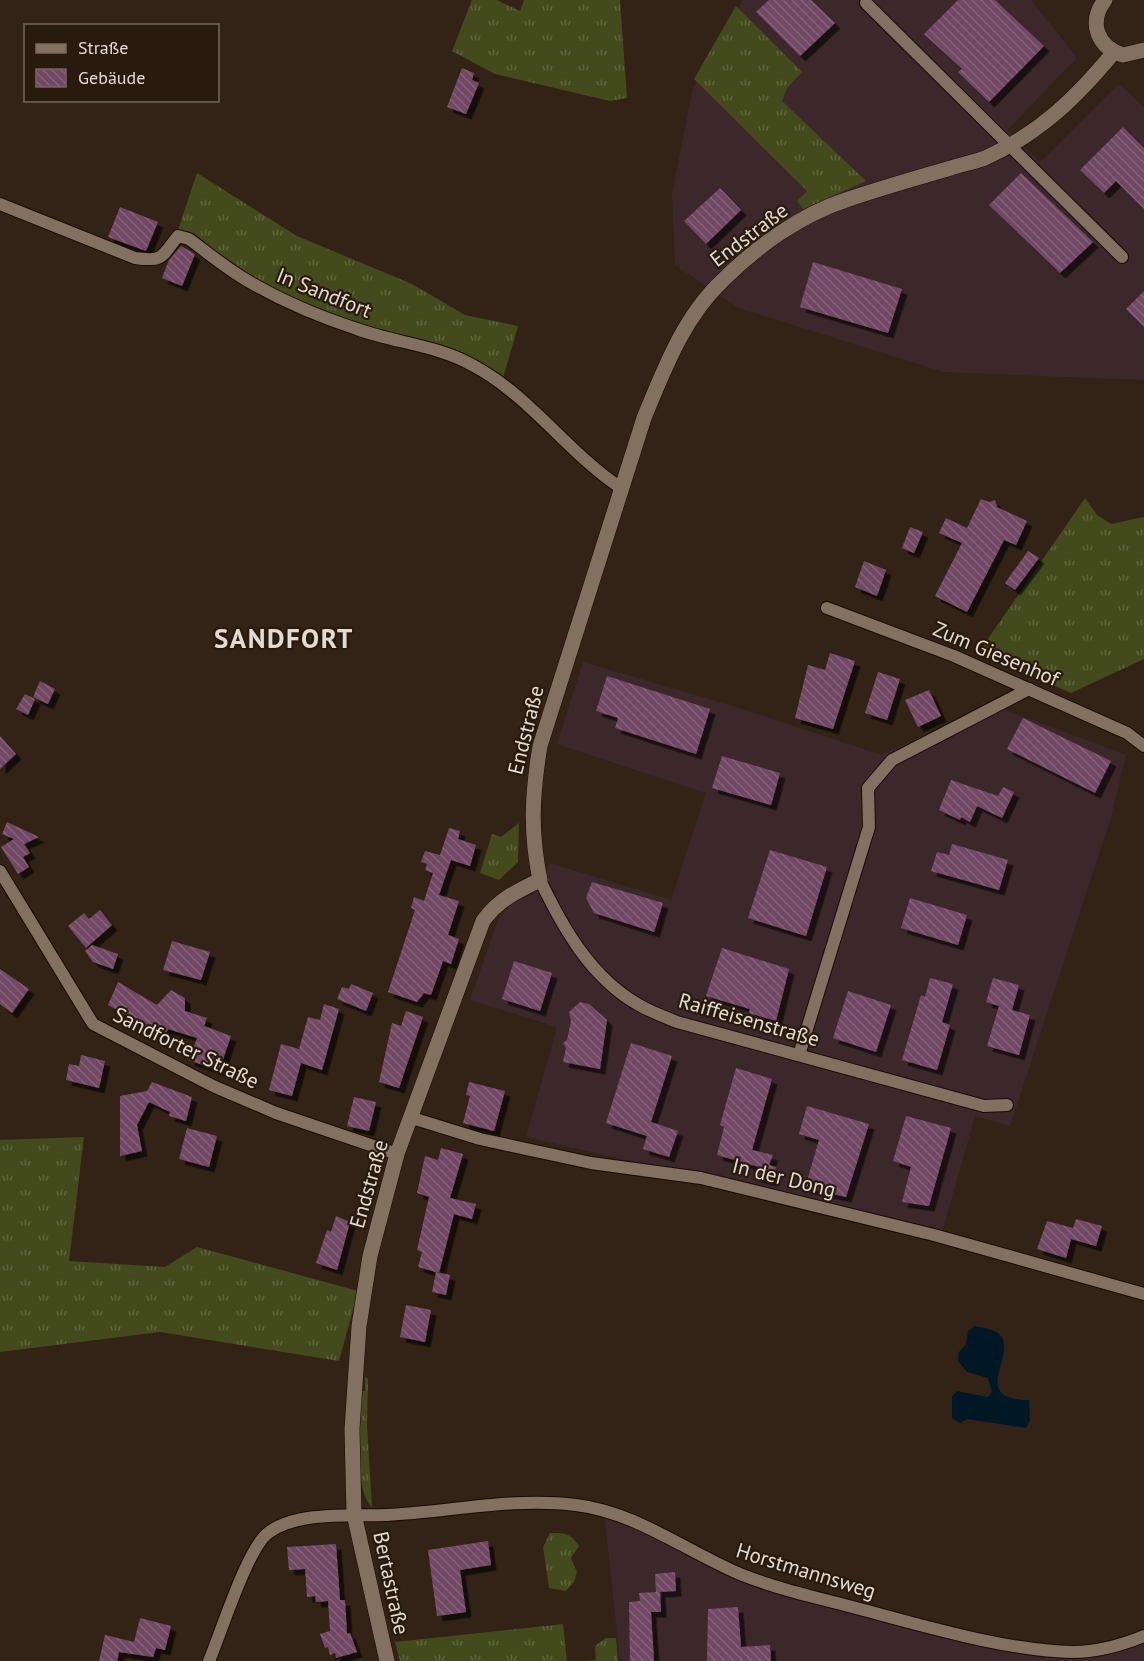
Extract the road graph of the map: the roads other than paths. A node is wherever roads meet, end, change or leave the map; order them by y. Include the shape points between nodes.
1 (1105, 0) edge
2 (866, 3) dead end
3 (1144, 50) edge
4 (1114, 52) junction
5 (1008, 147) junction
6 (0, 204) edge
7 (1122, 257) dead end
8 (621, 488) junction
9 (827, 608) dead end
10 (1029, 689) junction
11 (1144, 746) edge
12 (0, 871) edge
13 (540, 880) junction
14 (799, 1054) junction
15 (1007, 1105) dead end
16 (412, 1118) junction
17 (397, 1154) junction
18 (1144, 1294) edge
19 (354, 1514) junction
20 (1144, 1636) edge
21 (209, 1661) edge
22 (387, 1661) edge

1 - 4 street via 1098,8 1097,33 1103,45
2 - 5 street
3 - 4 street via 1133,55
4 - 5 street, Endstraße via 1059,113
5 - 7 street
5 - 8 street, Endstraße via 984,158 844,200 792,226 720,282 686,326 664,371
6 - 8 street, In Sandfort via 135,258 154,261 164,257 178,236 189,239 248,281 288,301 358,330 449,354 474,365 496,379 583,459
8 - 13 street, Endstraße via 540,746 532,798 534,850
9 - 10 street, Zum Giesenhof
10 - 11 street, Zum Giesenhof via 1127,734
10 - 14 street via 892,760 868,788 868,827
12 - 17 street, Sandforter Straße via 93,1024 213,1086 276,1113
13 - 14 street, Raiffeisenstraße via 583,955 638,1004 677,1022
13 - 16 street, Endstraße via 508,895 483,921
14 - 15 street, Raiffeisenstraße via 984,1106
16 - 17 street, Endstraße
16 - 18 street, In der Dong via 480,1139 591,1162 701,1178 934,1235
17 - 19 street, Endstraße via 370,1256 359,1326 352,1407
19 - 20 street, Horstmannsweg via 385,1515 518,1503 577,1505 623,1517 740,1574 927,1627 1019,1646 1074,1652 1118,1646
19 - 21 street via 312,1518 267,1533 254,1551
19 - 22 street, Bertastraße

